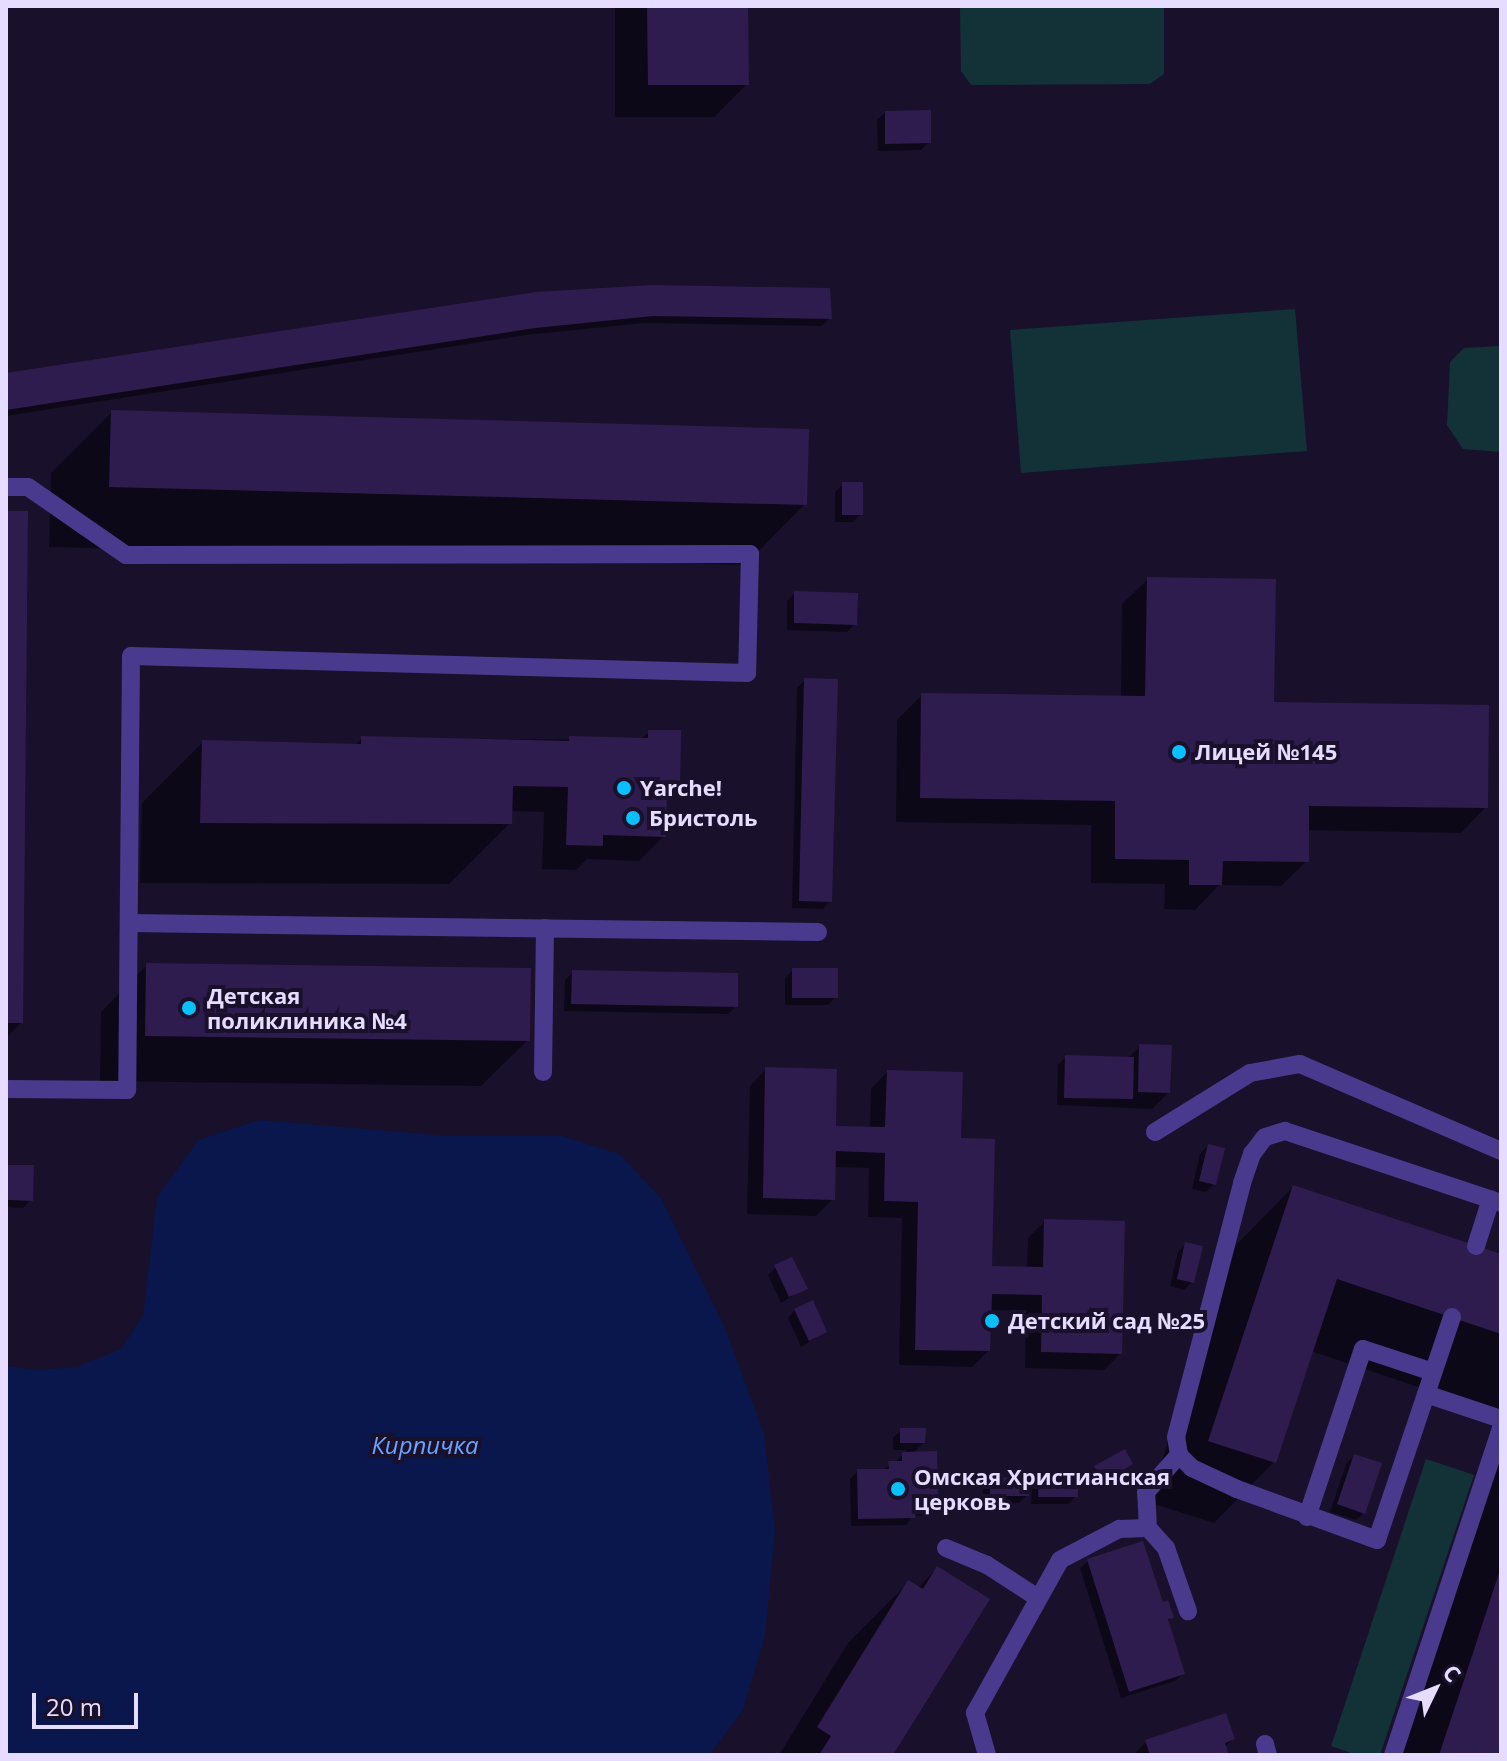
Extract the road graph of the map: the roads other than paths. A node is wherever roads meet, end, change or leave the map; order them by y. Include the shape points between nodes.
1 (6, 487) edge
2 (129, 923) junction
3 (545, 928) junction
4 (818, 932) dead end
5 (543, 1072) dead end
6 (6, 1089) edge
7 (1155, 1132) dead end
8 (1501, 1151) edge
9 (1496, 1201) edge
10 (1476, 1246) dead end
11 (1452, 1317) dead end
12 (1433, 1372) junction
13 (1426, 1394) junction
14 (1501, 1419) edge
15 (1501, 1428) edge
16 (1179, 1455) junction
17 (1307, 1517) junction
18 (1148, 1528) junction
19 (946, 1548) dead end
20 (1035, 1596) junction
21 (1188, 1611) dead end
22 (987, 1755) edge
23 (1393, 1755) edge

1 - 2 lane via 28,487 126,555 750,554 747,673 131,656
2 - 3 lane
2 - 6 lane via 127,1090
3 - 4 lane
3 - 5 lane
7 - 8 lane via 1250,1073 1300,1064
9 - 10 lane
9 - 16 lane via 1285,1131 1265,1137 1242,1183 1176,1437
11 - 12 lane
12 - 13 lane
12 - 17 lane via 1363,1349
13 - 14 lane
13 - 17 lane via 1377,1540
15 - 23 lane
16 - 17 lane via 1192,1468
16 - 18 lane via 1146,1492
18 - 20 lane via 1119,1529 1081,1545 1060,1560
18 - 21 lane via 1166,1548
19 - 20 lane via 987,1565
20 - 22 lane via 975,1713

